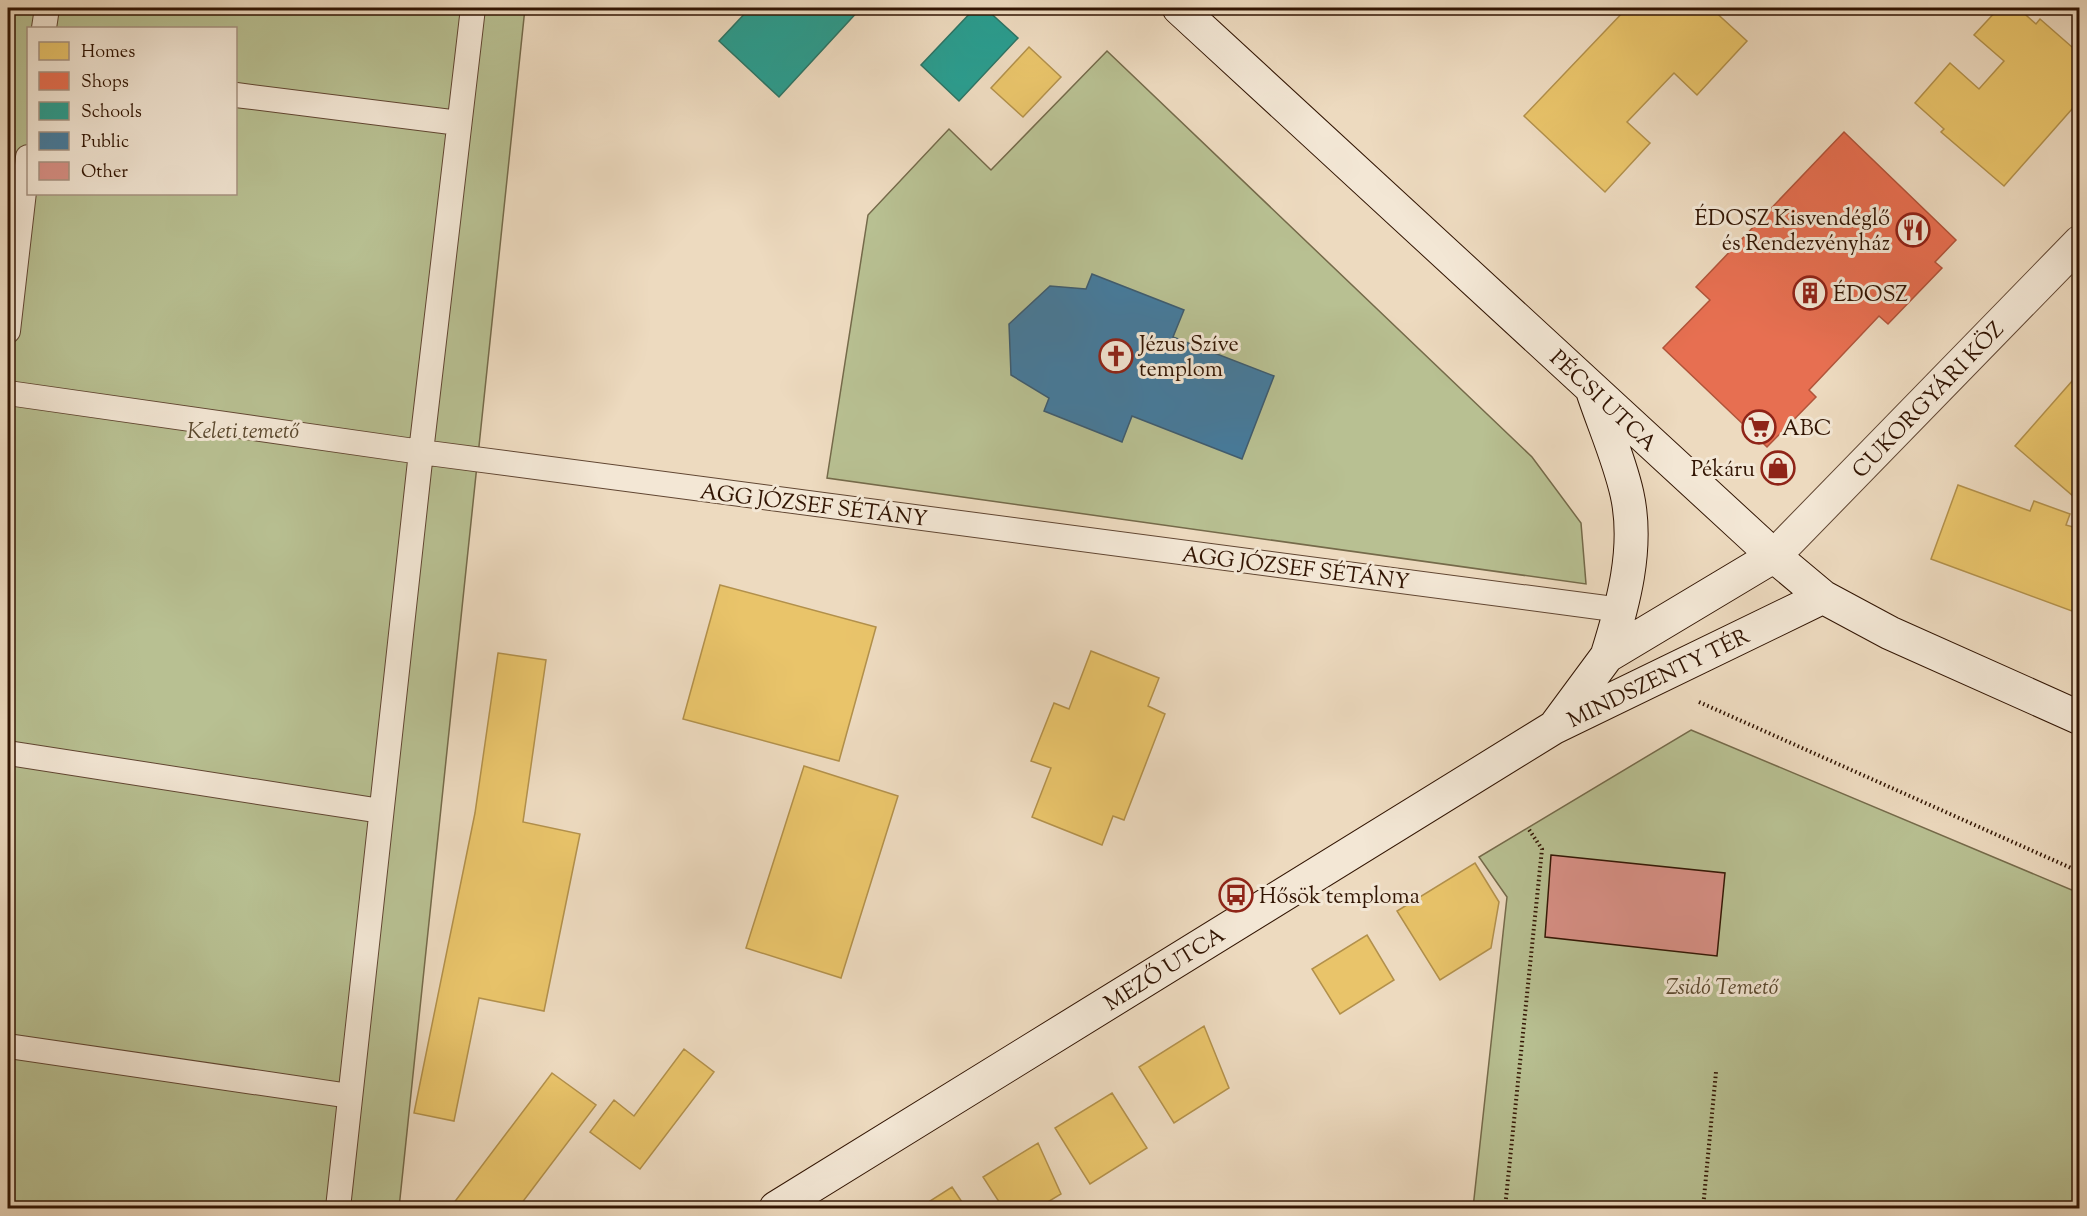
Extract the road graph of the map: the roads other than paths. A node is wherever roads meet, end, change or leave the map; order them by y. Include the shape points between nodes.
1 (47, 8) edge
2 (473, 8) edge
3 (1179, 8) edge
4 (44, 27) edge
5 (237, 95) edge
6 (459, 123) junction
7 (27, 166) edge
8 (2079, 242) edge
9 (8, 330) edge
10 (1591, 387) junction
11 (8, 393) edge
12 (421, 452) junction
13 (1774, 556) junction
14 (1823, 597) junction
15 (1621, 610) junction
16 (1607, 656) junction
17 (2079, 718) edge
18 (1553, 728) junction
19 (8, 753) edge
20 (381, 811) junction
21 (8, 1046) edge
22 (350, 1096) junction
23 (338, 1209) edge
24 (776, 1209) edge

1 - 4 lane
2 - 6 lane
3 - 10 street, PÉCSI UTCA
5 - 6 lane
6 - 12 lane
7 - 9 lane
8 - 13 street, CUKORGYÁRI KÖZ
10 - 13 street, PÉCSI UTCA
10 - 15 street via 1627,495 1631,551
11 - 12 lane, AGG JÓZSEF SÉTÁNY
12 - 15 lane, AGG JÓZSEF SÉTÁNY
12 - 20 lane
13 - 14 street, PÉCSI UTCA
13 - 16 street, MINDSZENTY TÉR
14 - 17 street, PÉCSI UTCA via 1890,633
14 - 18 street, MINDSZENTY TÉR
15 - 16 street
16 - 18 street, MINDSZENTY TÉR
18 - 24 street, MEZŐ UTCA
19 - 20 lane
20 - 22 lane
21 - 22 lane
22 - 23 lane

